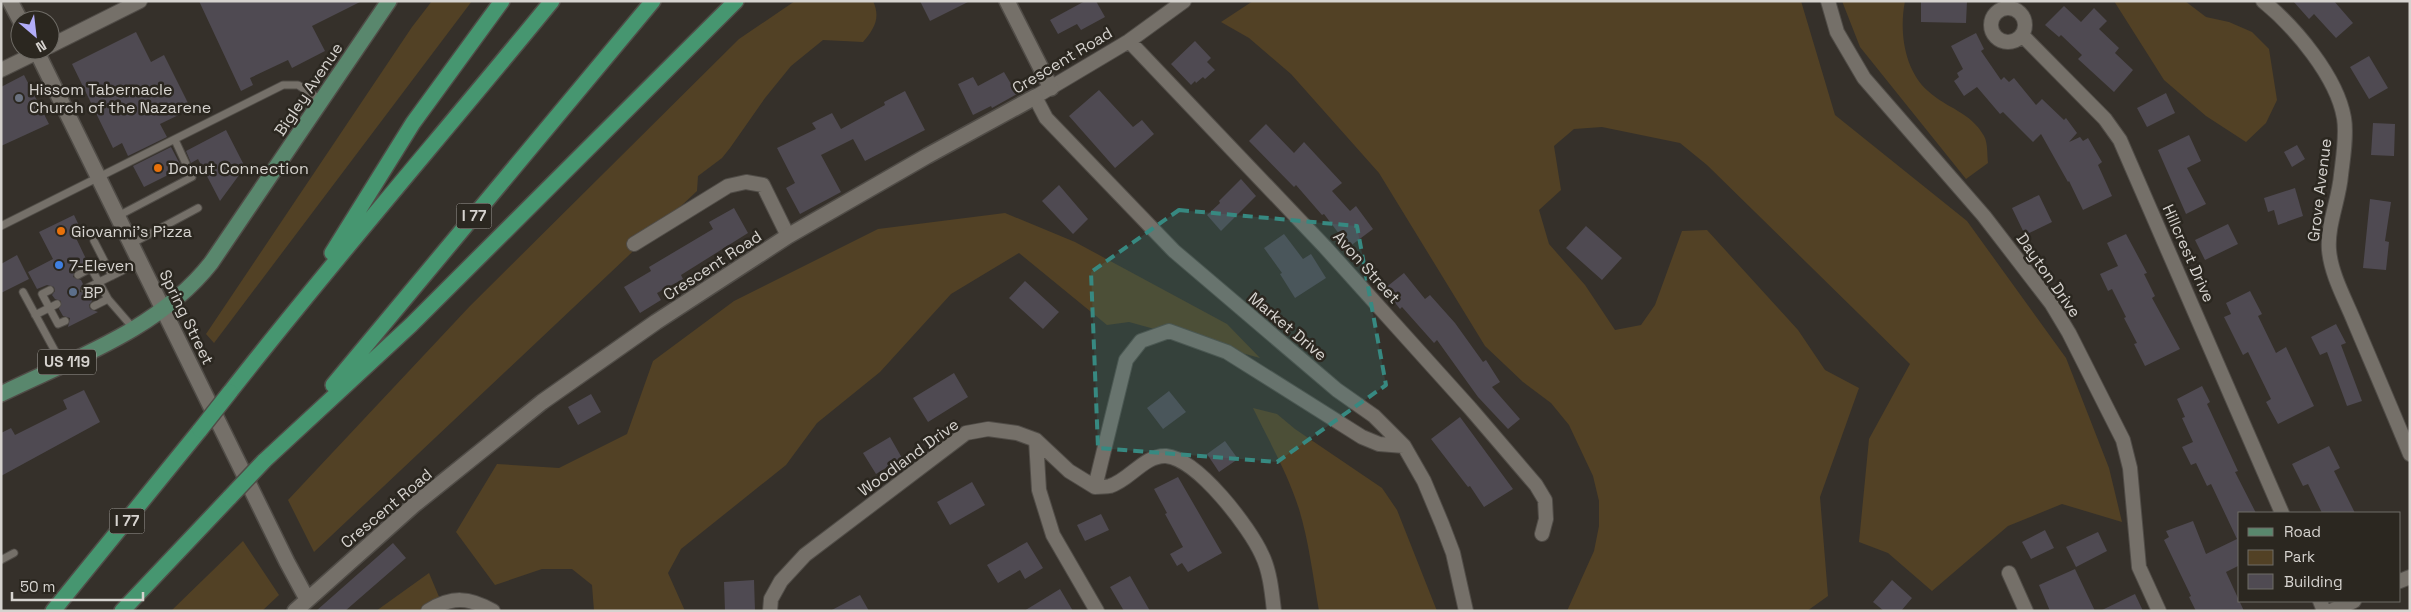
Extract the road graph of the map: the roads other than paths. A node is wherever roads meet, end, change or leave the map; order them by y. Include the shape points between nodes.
1 (140, 1) edge
2 (389, 1) edge
3 (502, 1) edge
4 (552, 1) edge
5 (653, 1) edge
6 (736, 1) edge
7 (1007, 1) edge
8 (1184, 1) edge
9 (1828, 1) edge
10 (2263, 1) edge
11 (2022, 35) dead end
12 (60, 41) edge
13 (1129, 41) junction
14 (21, 60) edge
15 (45, 60) edge
16 (1, 70) edge
17 (1051, 88) junction
18 (1035, 97) junction
19 (322, 100) junction
20 (175, 140) junction
21 (98, 178) junction
22 (198, 208) dead end
23 (118, 216) junction
24 (1, 226) edge
25 (788, 236) junction
26 (94, 241) dead end
27 (131, 244) junction
28 (634, 244) dead end
29 (140, 262) junction
30 (78, 275) dead end
31 (112, 276) junction
32 (99, 282) junction
33 (85, 289) dead end
34 (50, 290) dead end
35 (23, 292) dead end
36 (306, 295) junction
37 (108, 299) junction
38 (53, 305) junction
39 (94, 306) dead end
40 (164, 310) junction
41 (35, 315) junction
42 (65, 321) dead end
43 (134, 329) junction
44 (62, 364) junction
45 (1, 394) edge
46 (295, 431) junction
47 (1036, 440) junction
48 (1404, 446) junction
49 (2410, 454) edge
50 (1095, 487) junction
51 (2282, 512) edge
52 (1542, 534) dead end
53 (14, 553) dead end
54 (1, 560) edge
55 (2010, 573) dead end
56 (307, 599) junction
57 (2352, 602) edge
58 (53, 611) edge
59 (122, 611) edge
60 (295, 611) edge
61 (428, 611) edge
62 (493, 611) edge
63 (770, 611) edge
64 (1097, 611) edge
65 (1274, 611) edge
66 (1466, 611) edge
67 (2026, 611) edge
68 (2159, 611) edge
69 (2331, 611) edge

1 - 12 street
2 - 19 main road, Bigley Avenue / US 119
3 - 36 highway, I 77 via 413,122
4 - 36 highway via 449,128
5 - 46 highway, I 77
6 - 46 highway via 411,324
7 - 17 street
8 - 13 street, Crescent Road
9 - 68 street, Dayton Drive via 1836,32 1864,78 1984,216 2051,303 2069,334 2123,440 2130,468 2139,567
10 - 49 street, Grove Avenue via 2284,18 2336,92 2344,119 2341,176 2329,250 2334,271
11 - 51 street, Hillcrest Drive via 2105,119 2120,140
13 - 17 street, Crescent Road
13 - 52 street, Avon Street via 1325,247 1536,485 1545,500 1546,519
14 - 16 street
15 - 21 street, Spring Street
17 - 18 street, Crescent Road
18 - 25 street, Crescent Road
18 - 48 street, Market Drive via 1046,118 1174,251 1337,390 1374,416
19 - 20 lane via 298,85 283,85
19 - 40 main road, Bigley Avenue / US 119 via 211,263 194,284
20 - 21 lane
20 - 23 lane via 192,177
21 - 23 street, Spring Street
21 - 24 lane
22 - 27 lane
23 - 27 street, Spring Street
25 - 28 street via 763,185 746,182 728,186
25 - 56 street, Crescent Road via 656,322 542,402 414,505
26 - 31 lane
27 - 29 street, Spring Street
29 - 31 lane
29 - 40 street, Spring Street
30 - 32 lane via 91,268
31 - 32 lane
32 - 33 lane
32 - 37 lane
34 - 38 lane via 42,294
35 - 41 lane
36 - 58 highway, I 77, bridge
37 - 39 lane
37 - 43 lane
38 - 41 lane
38 - 42 lane via 58,324
40 - 43 main road, Bigley Avenue / US 119
40 - 56 street, Spring Street
41 - 44 lane
43 - 44 main road, Bigley Avenue / US 119
44 - 45 main road, Bigley Avenue / US 119
46 - 59 highway, I 77, bridge
47 - 50 street, Woodland Drive via 1069,471
47 - 63 street, Woodland Drive via 1017,433 988,429 966,433 805,555 781,581 771,599
47 - 64 street via 1039,490 1053,535
48 - 50 street via 1378,444 1362,437 1227,352 1169,330 1141,341 1126,360
48 - 66 street, Market Drive via 1424,481 1442,524
50 - 65 street via 1111,486 1154,458 1167,456 1187,465 1214,488 1247,526 1263,556
53 - 54 lane
55 - 67 street
56 - 60 street, Crescent Road
57 - 69 street
61 - 62 street via 453,599 478,602

